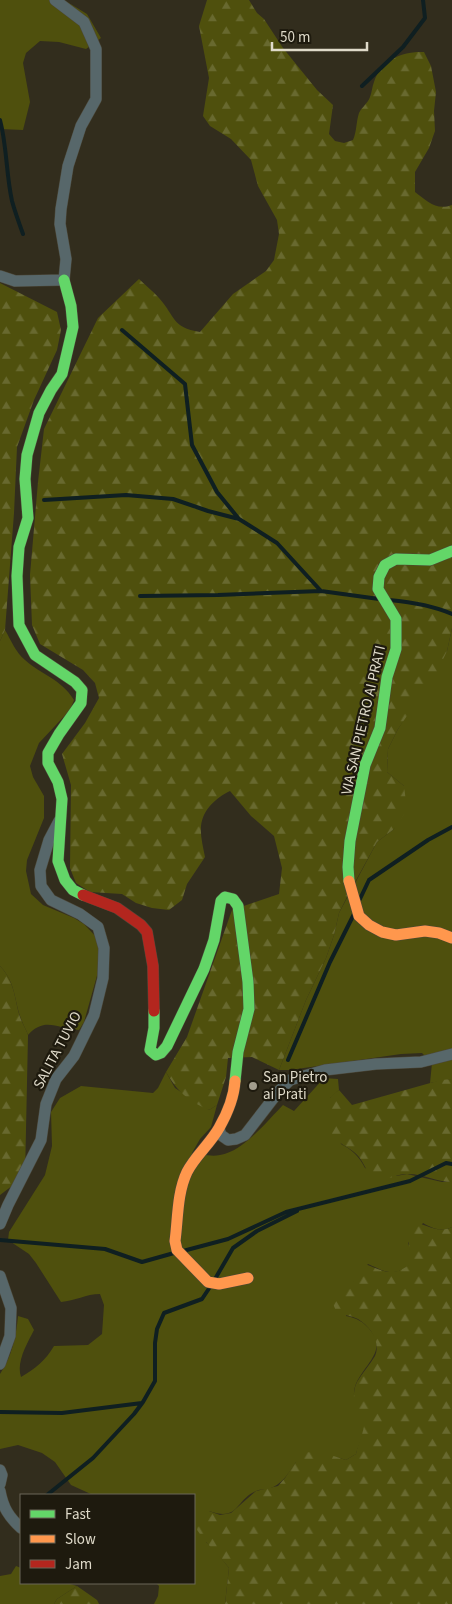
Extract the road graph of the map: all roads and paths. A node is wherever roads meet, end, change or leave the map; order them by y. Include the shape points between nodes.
1 (55, 0) edge
2 (0, 276) edge
3 (64, 280) junction
4 (452, 551) edge
5 (61, 817) junction
6 (452, 938) edge
7 (452, 1054) edge
8 (219, 1129) junction
9 (0, 1224) edge
10 (0, 1276) edge
11 (248, 1278) dead end
12 (0, 1364) edge
13 (0, 1470) edge
14 (0, 1484) edge
15 (0, 1491) edge
16 (20, 1527) edge

1 - 3 street via 84,22 96,49 96,99 81,126 68,166 61,209 66,259
2 - 3 street via 15,281
3 - 5 street, SALITA TUVIO via 73,327 62,374 38,413 27,455 28,518 19,547 17,576 19,625 29,647 82,690 81,703 48,754 48,763 61,791
4 - 6 street, VIA SAN PIETRO AI PRATI via 430,560 396,559 386,565 379,577 378,589 396,618 396,649 387,677 380,728 365,764 348,867 356,908 368,925 396,935 425,931
5 - 8 street via 58,861 65,880 73,890 128,915 144,928 148,936 154,966 154,1028 150,1047 154,1054 159,1055 164,1050 204,969 214,940 221,901 225,897 235,900 248,982 248,1009 238,1052 234,1093
5 - 9 street, SALITA TUVIO via 49,840 40,870 41,886 51,900 98,927 104,948 103,978 94,1015 74,1056 56,1079 46,1104 41,1140
7 - 8 street via 422,1062 376,1064 307,1074 287,1083 241,1138 228,1140
8 - 11 street via 199,1154 182,1186 175,1241 177,1250 208,1282 219,1284
10 - 12 street via 11,1308 10,1336
13 - 14 street
15 - 16 street via 10,1518

